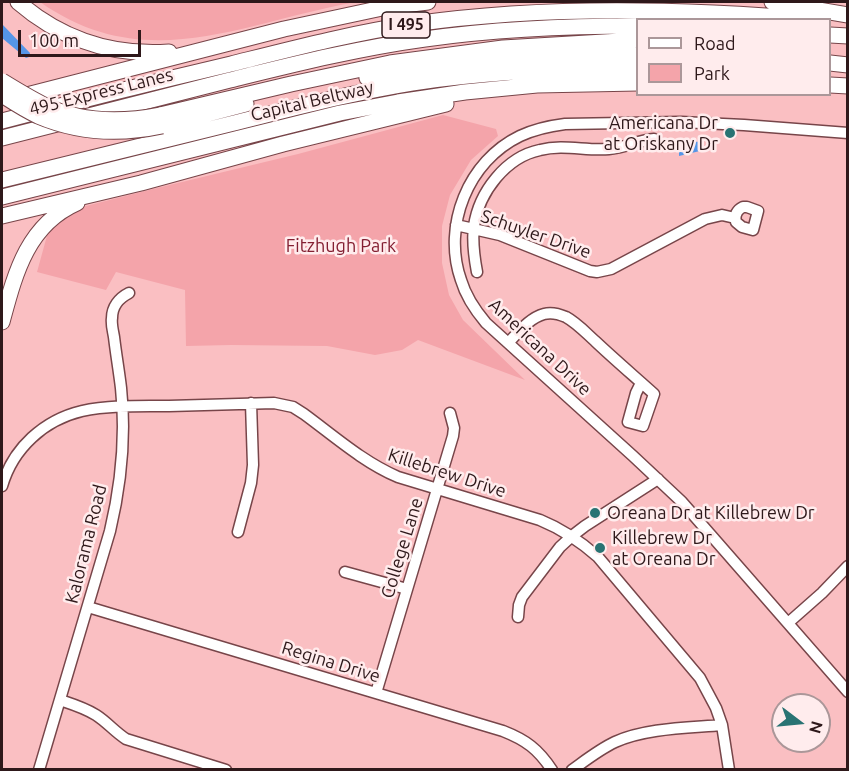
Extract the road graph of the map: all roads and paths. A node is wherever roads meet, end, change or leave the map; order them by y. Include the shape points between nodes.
1 (18, 2) edge
2 (428, 2) edge
3 (771, 2) edge
4 (848, 15) edge
5 (791, 18) edge
6 (831, 20) edge
7 (848, 22) edge
8 (636, 26) edge
9 (831, 35) edge
10 (848, 36) edge
11 (636, 40) edge
12 (831, 42) edge
13 (231, 43) junction
14 (848, 43) edge
15 (636, 55) edge
16 (831, 63) edge
17 (848, 65) edge
18 (636, 69) edge
19 (831, 70) edge
20 (848, 70) edge
21 (2, 81) edge
22 (636, 83) edge
23 (537, 85) junction
24 (831, 85) edge
25 (848, 86) edge
26 (2, 95) edge
27 (2, 102) edge
28 (161, 120) junction
29 (2, 121) edge
30 (848, 133) edge
31 (2, 138) edge
32 (654, 139) dead end
33 (2, 180) edge
34 (113, 189) junction
35 (2, 197) edge
36 (2, 216) edge
37 (735, 218) dead end
38 (456, 225) junction
39 (474, 228) junction
40 (477, 272) dead end
41 (129, 293) dead end
42 (2, 322) edge
43 (508, 344) junction
44 (641, 383) dead end
45 (250, 403) junction
46 (122, 407) junction
47 (450, 413) dead end
48 (658, 479) junction
49 (2, 486) edge
50 (437, 489) junction
51 (238, 532) dead end
52 (572, 536) junction
53 (848, 566) edge
54 (345, 572) dead end
55 (407, 589) junction
56 (88, 607) junction
57 (518, 617) dead end
58 (788, 623) junction
59 (848, 692) edge
60 (376, 693) junction
61 (60, 700) junction
62 (722, 725) junction
63 (39, 770) edge
64 (226, 770) edge
65 (552, 770) edge
66 (572, 770) edge
67 (729, 770) edge

1 - 13 highway via 54,28 102,47 155,53
2 - 13 highway via 333,18
3 - 4 highway
5 - 29 highway, I 495 via 614,10 506,14 411,24 347,36
6 - 7 highway
8 - 31 highway, 495 Express Lanes / I 495 via 506,29 389,44 248,75
9 - 10 highway
11 - 28 highway via 503,48 390,63 291,84
12 - 14 highway
13 - 27 highway
15 - 28 highway via 552,56 416,70
16 - 17 highway
18 - 33 highway via 500,73 400,85
19 - 20 highway
21 - 28 highway, bridge via 43,105 82,117
22 - 23 highway, Capital Beltway
23 - 34 highway via 399,115
23 - 35 highway, Capital Beltway via 465,92 340,113
24 - 25 highway
26 - 28 highway, bridge via 38,116 80,129 125,132
30 - 38 street, Americana Drive via 681,122 548,127 506,144 484,164 465,192
32 - 39 street via 612,149 561,147 526,155 492,184 478,209
34 - 36 highway
34 - 42 highway via 73,204 39,231 18,267
37 - 39 street, Schuyler Drive via 722,215 705,219 610,269 597,272
38 - 39 street, Schuyler Drive
38 - 43 street, Americana Drive via 454,248 464,289 478,314
39 - 40 street
41 - 46 street, Kalorama Road via 116,304 111,319
43 - 44 street via 538,316 559,314 573,321
43 - 48 street, Americana Drive
45 - 46 street, Killebrew Drive
45 - 50 street, Killebrew Drive via 293,407 383,471
45 - 51 street via 253,465
46 - 49 street, Killebrew Drive via 81,411 44,427 15,457
46 - 56 street, Kalorama Road via 122,459 114,514
47 - 50 street, College Lane via 453,436
48 - 52 street
48 - 58 street, Americana Drive
50 - 52 street, Killebrew Drive via 540,520
50 - 55 street, College Lane
52 - 57 street via 522,597
52 - 62 street, Killebrew Drive via 598,557 689,664 709,693
53 - 58 street
54 - 55 street
55 - 60 street, College Lane
56 - 60 street, Regina Drive
56 - 61 street, Kalorama Road
58 - 59 street, Americana Drive
60 - 65 street, Regina Drive via 516,736 536,749
61 - 63 street, Kalorama Road
61 - 64 street via 97,715 126,739
62 - 66 street via 626,738 603,748
62 - 67 street, Killebrew Drive

